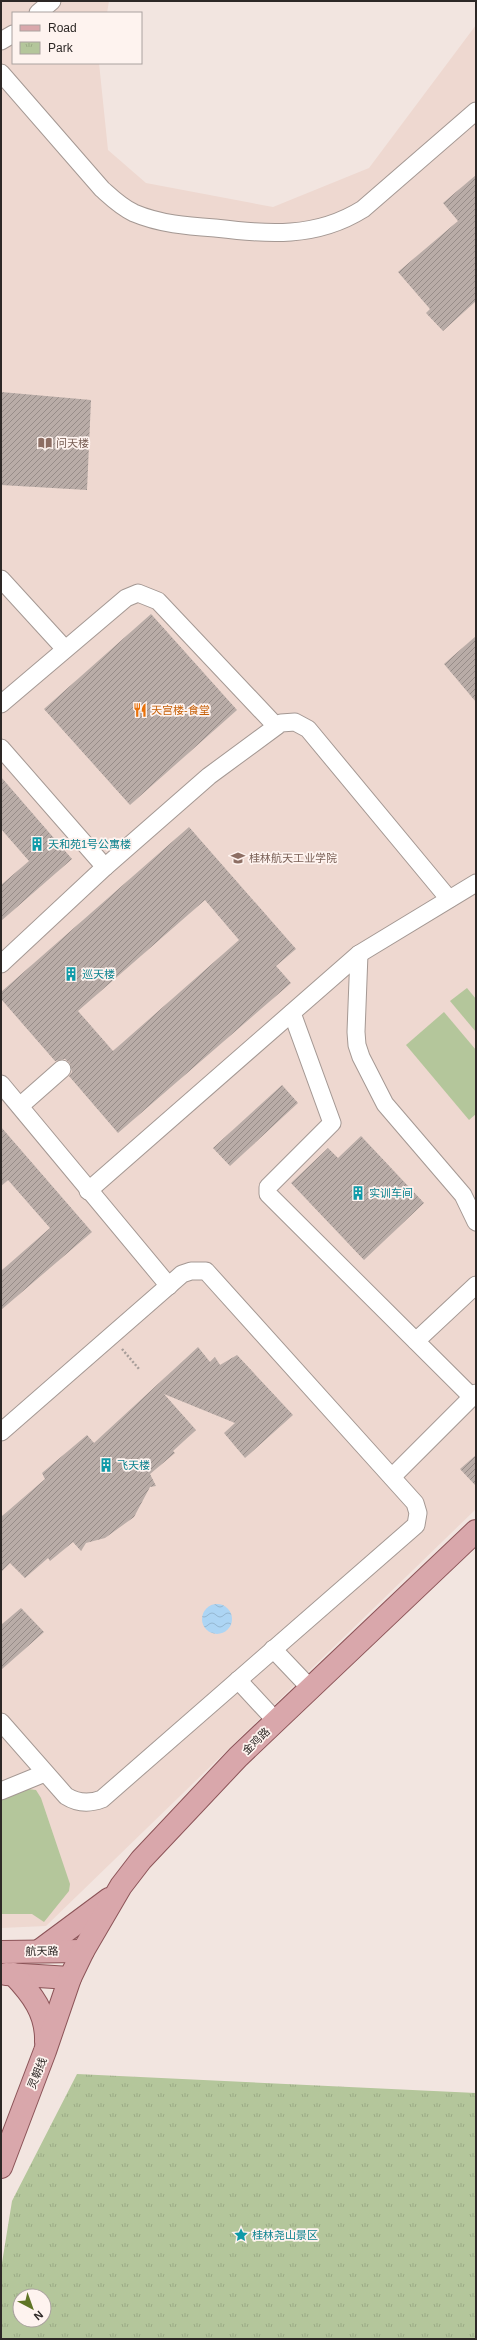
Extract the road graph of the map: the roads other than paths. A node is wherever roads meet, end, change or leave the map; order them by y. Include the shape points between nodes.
1 (52, 1) edge
2 (39, 12) edge
3 (12, 35) edge
4 (1, 41) edge
5 (1, 73) edge
6 (476, 111) edge
7 (1, 579) edge
8 (65, 649) junction
9 (1, 704) edge
10 (276, 726) junction
11 (2, 752) edge
12 (105, 867) junction
13 (476, 883) edge
14 (449, 899) junction
15 (359, 954) junction
16 (1, 964) edge
17 (292, 1012) junction
18 (62, 1069) dead end
19 (1, 1084) edge
20 (20, 1106) junction
21 (88, 1191) junction
22 (476, 1222) edge
23 (476, 1284) edge
24 (169, 1286) junction
25 (416, 1341) junction
26 (474, 1395) edge
27 (1, 1432) edge
28 (392, 1477) junction
29 (476, 1531) edge
30 (273, 1649) junction
31 (238, 1680) junction
32 (311, 1689) junction
33 (276, 1721) junction
34 (1, 1722) edge
35 (45, 1773) junction
36 (1, 1791) edge
37 (115, 1895) junction
38 (39, 1951) junction
39 (83, 1951) junction
40 (1, 1952) edge
41 (7, 1974) edge
42 (70, 1978) junction
43 (46, 2051) junction
44 (1, 2167) edge

1 - 2 lane
3 - 4 lane
5 - 6 lane via 102,189 120,205 152,219 176,225 271,234 316,228 363,209
7 - 8 lane
8 - 9 lane
8 - 10 lane via 126,598 143,593 158,601
10 - 12 lane via 209,776
10 - 14 lane via 295,722 308,729
11 - 12 lane
12 - 16 lane
13 - 14 lane
14 - 15 lane
15 - 17 lane
15 - 22 lane via 356,1032 361,1057 385,1104 463,1195
17 - 21 lane
17 - 25 lane via 332,1123 268,1187 268,1194
18 - 20 lane
19 - 20 lane
20 - 21 lane
21 - 24 lane
23 - 25 lane
24 - 27 lane
24 - 28 lane via 182,1274 206,1271
25 - 26 lane
26 - 28 lane
28 - 30 lane via 418,1507 416,1524
29 - 32 main road, 金鸡路
30 - 31 lane via 252,1660
30 - 32 lane
31 - 33 lane
31 - 35 lane via 102,1799 86,1802 72,1800
32 - 33 main road, 金鸡路
33 - 37 main road, 金鸡路 via 238,1757 147,1855
34 - 35 lane
35 - 36 lane
37 - 38 main road
37 - 39 main road, 金鸡路
38 - 39 main road, 航天路
38 - 40 main road, 航天路
39 - 42 main road, 金鸡路
41 - 42 main road
41 - 43 main road via 32,1995 40,2010 44,2023
42 - 43 main road, 灵朝线
43 - 44 main road, 灵朝线

